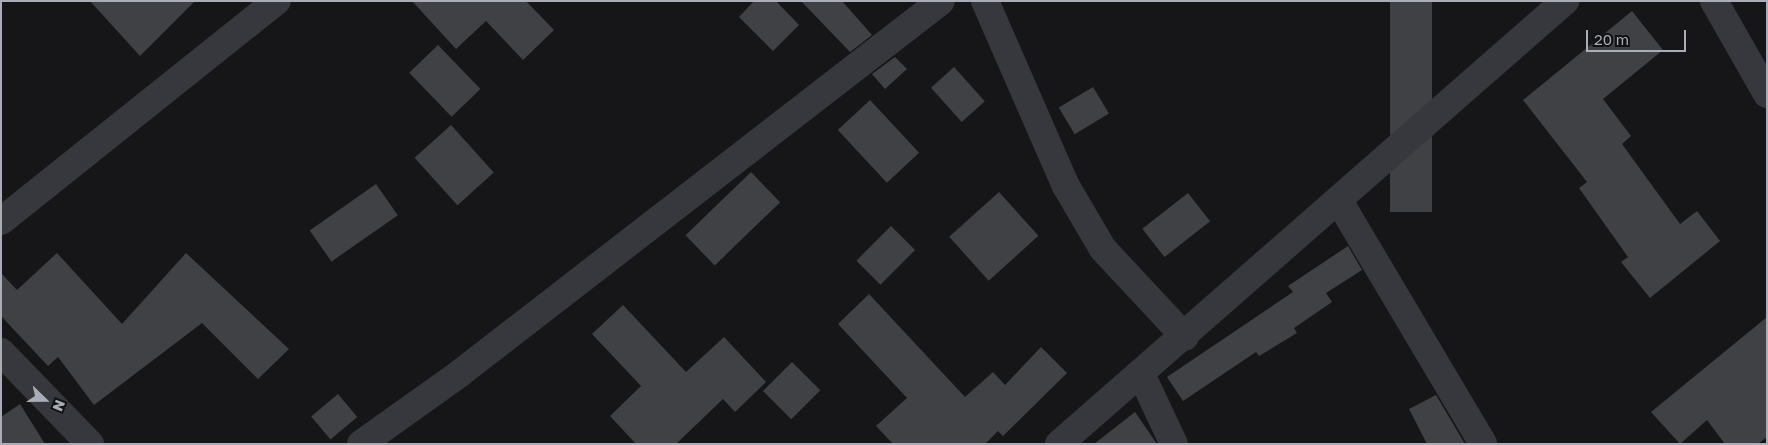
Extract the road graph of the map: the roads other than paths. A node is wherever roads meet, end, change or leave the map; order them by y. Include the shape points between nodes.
1 (277, 1) edge
2 (941, 1) edge
3 (985, 1) edge
4 (1565, 1) edge
5 (1714, 1) edge
6 (1767, 94) edge
7 (1339, 201) junction
8 (1, 221) edge
9 (1185, 337) junction
10 (1, 352) edge
11 (1141, 374) junction
12 (90, 444) edge
13 (361, 444) edge
14 (1059, 444) edge
15 (1174, 444) edge
16 (1483, 444) edge

1 - 8 street
2 - 13 street via 459,374
3 - 9 street via 1066,186 1094,233
4 - 7 street
5 - 6 street
7 - 9 street
7 - 16 street
9 - 11 street
10 - 12 street
11 - 14 street
11 - 15 street

